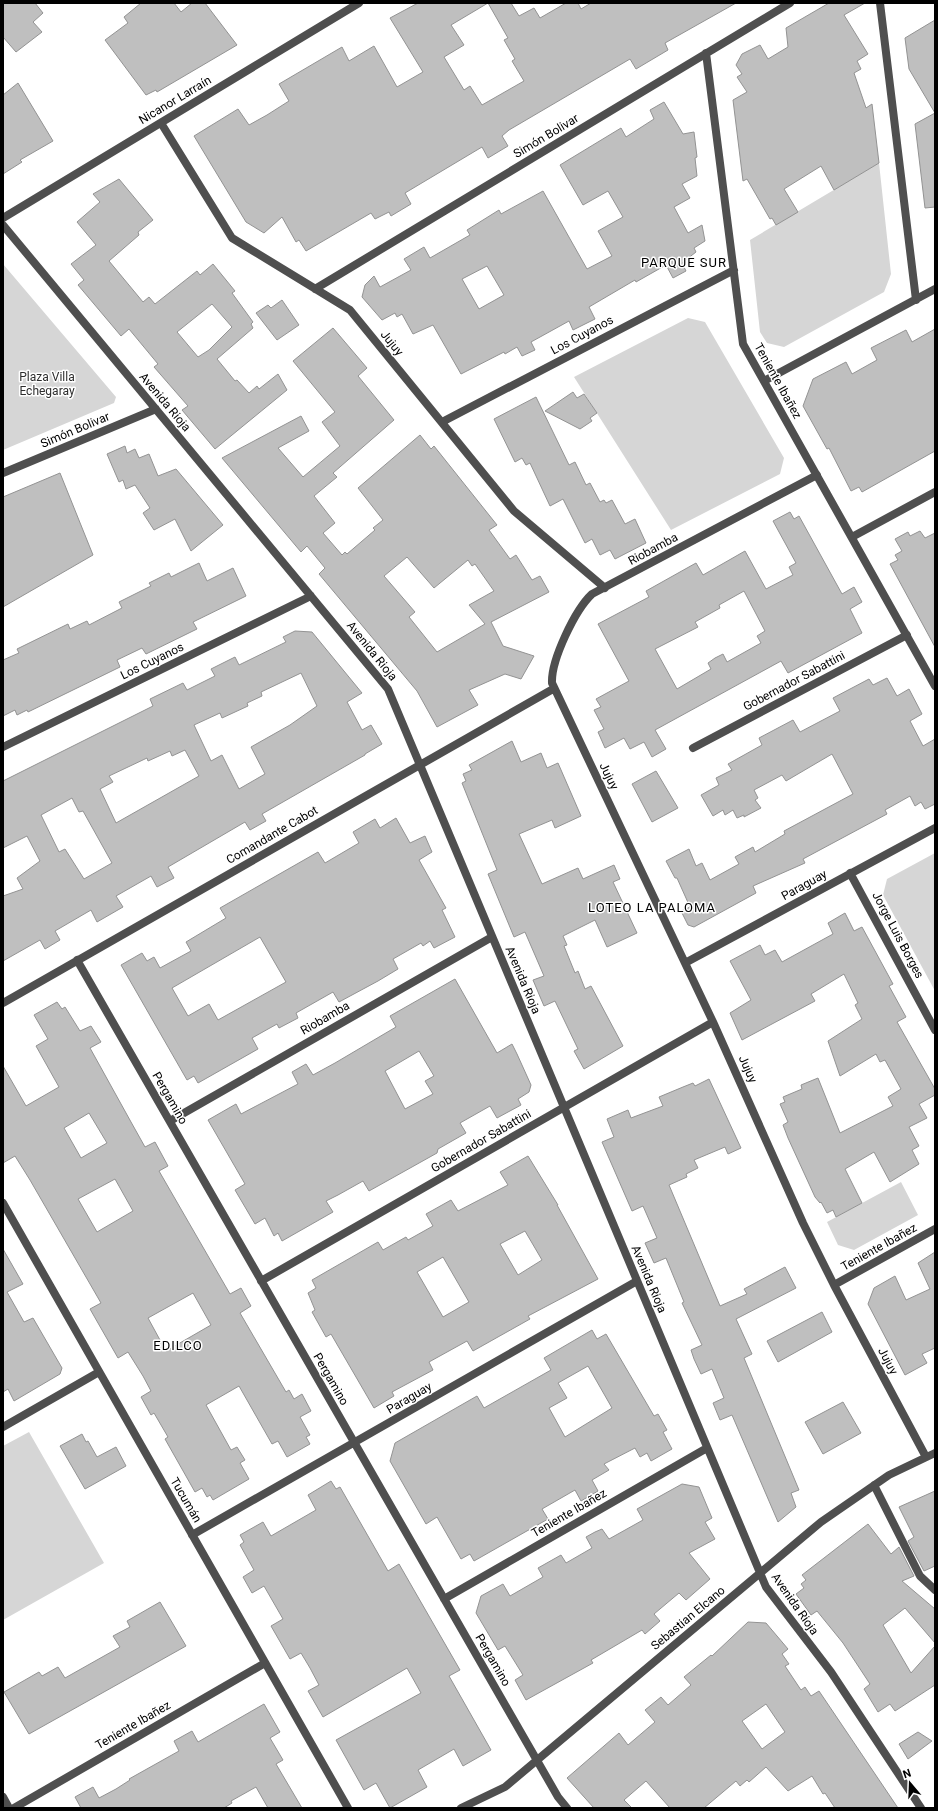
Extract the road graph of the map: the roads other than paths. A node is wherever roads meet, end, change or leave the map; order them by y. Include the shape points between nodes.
1 (359, 3) edge
2 (790, 3) edge
3 (880, 3) edge
4 (706, 54) junction
5 (161, 122) junction
6 (3, 218) edge
7 (3, 225) edge
8 (734, 270) junction
9 (315, 289) junction
10 (935, 289) edge
11 (916, 300) junction
12 (764, 381) junction
13 (156, 409) junction
14 (442, 422) junction
15 (3, 473) edge
16 (817, 475) junction
17 (935, 492) edge
18 (852, 537) junction
19 (604, 588) junction
20 (311, 596) junction
21 (907, 635) junction
22 (935, 686) edge
23 (553, 688) junction
24 (3, 748) edge
25 (693, 748) dead end
26 (420, 765) junction
27 (935, 828) edge
28 (850, 873) junction
29 (492, 936) junction
30 (77, 960) junction
31 (685, 963) junction
32 (3, 1003) edge
33 (714, 1022) junction
34 (935, 1030) edge
35 (564, 1107) junction
36 (170, 1121) junction
37 (3, 1203) edge
38 (6, 1216) edge
39 (935, 1229) edge
40 (261, 1281) junction
41 (637, 1281) junction
42 (834, 1285) junction
43 (99, 1372) junction
44 (3, 1427) edge
45 (354, 1443) junction
46 (707, 1448) junction
47 (935, 1453) edge
48 (926, 1458) junction
49 (874, 1485) junction
50 (192, 1535) junction
51 (760, 1574) junction
52 (935, 1590) edge
53 (444, 1599) junction
54 (265, 1663) junction
55 (537, 1761) junction
56 (3, 1797) edge
57 (10, 1808) edge
58 (14, 1808) edge
59 (348, 1808) edge
60 (461, 1808) edge
61 (567, 1808) edge
62 (921, 1808) edge

1 - 5 street, Nicanor Larraín
2 - 4 street, Simón Bolivar
3 - 11 street
4 - 8 street, Teniente Ibañez
4 - 9 street, Simón Bolivar
5 - 6 street, Nicanor Larraín
5 - 9 street, Jujuy via 232,238
7 - 13 street, Avenida Rioja
8 - 12 street, Teniente Ibañez via 744,344
8 - 14 street, Los Cuyanos
9 - 14 street, Jujuy via 350,310
10 - 11 street
11 - 12 street
12 - 16 street, Teniente Ibañez
13 - 15 street, Simón Bolivar
13 - 20 street, Avenida Rioja
14 - 19 street, Jujuy via 514,511
16 - 18 street, Teniente Ibañez
16 - 19 street, Riobamba
17 - 18 street
18 - 21 street, Teniente Ibañez
19 - 23 street, Riobamba via 589,598 571,626 552,673
20 - 24 street, Los Cuyanos
20 - 26 street, Avenida Rioja via 388,689
21 - 22 street, Teniente Ibañez
21 - 25 street, Gobernador Sabattini
23 - 26 street, Comandante Cabot
23 - 31 street, Jujuy
26 - 29 street, Avenida Rioja
26 - 30 street, Comandante Cabot
27 - 28 street, Paraguay
28 - 31 street, Paraguay
28 - 34 street, Jorge Luis Borges
29 - 35 street, Avenida Rioja
29 - 36 street, Riobamba
30 - 32 street, Comandante Cabot
30 - 36 street, Pergamino
31 - 33 street, Jujuy
33 - 35 street, Gobernador Sabattini
33 - 42 street, Jujuy via 803,1223
35 - 40 street, Gobernador Sabattini
35 - 41 street, Avenida Rioja
36 - 40 street, Pergamino
37 - 38 street, Tucumán
38 - 43 street, Tucumán
39 - 42 street, Teniente Ibañez
40 - 45 street, Pergamino
41 - 45 street, Paraguay
41 - 46 street, Avenida Rioja
42 - 48 street, Jujuy
43 - 44 street
43 - 50 street, Tucumán
45 - 50 street, Paraguay
45 - 53 street, Pergamino
46 - 51 street, Avenida Rioja
46 - 53 street, Teniente Ibañez
47 - 48 street, Sebastian Elcano
48 - 49 street, Sebastian Elcano
49 - 51 street, Sebastian Elcano via 821,1522
49 - 52 street via 920,1576
50 - 54 street, Tucumán
51 - 55 street, Sebastian Elcano
51 - 62 street, Avenida Rioja via 766,1587 831,1672
53 - 55 street, Pergamino
54 - 58 street, Teniente Ibañez
54 - 59 street, Tucumán
55 - 60 street, Sebastian Elcano via 505,1787
55 - 61 street, Pergamino
56 - 57 street

